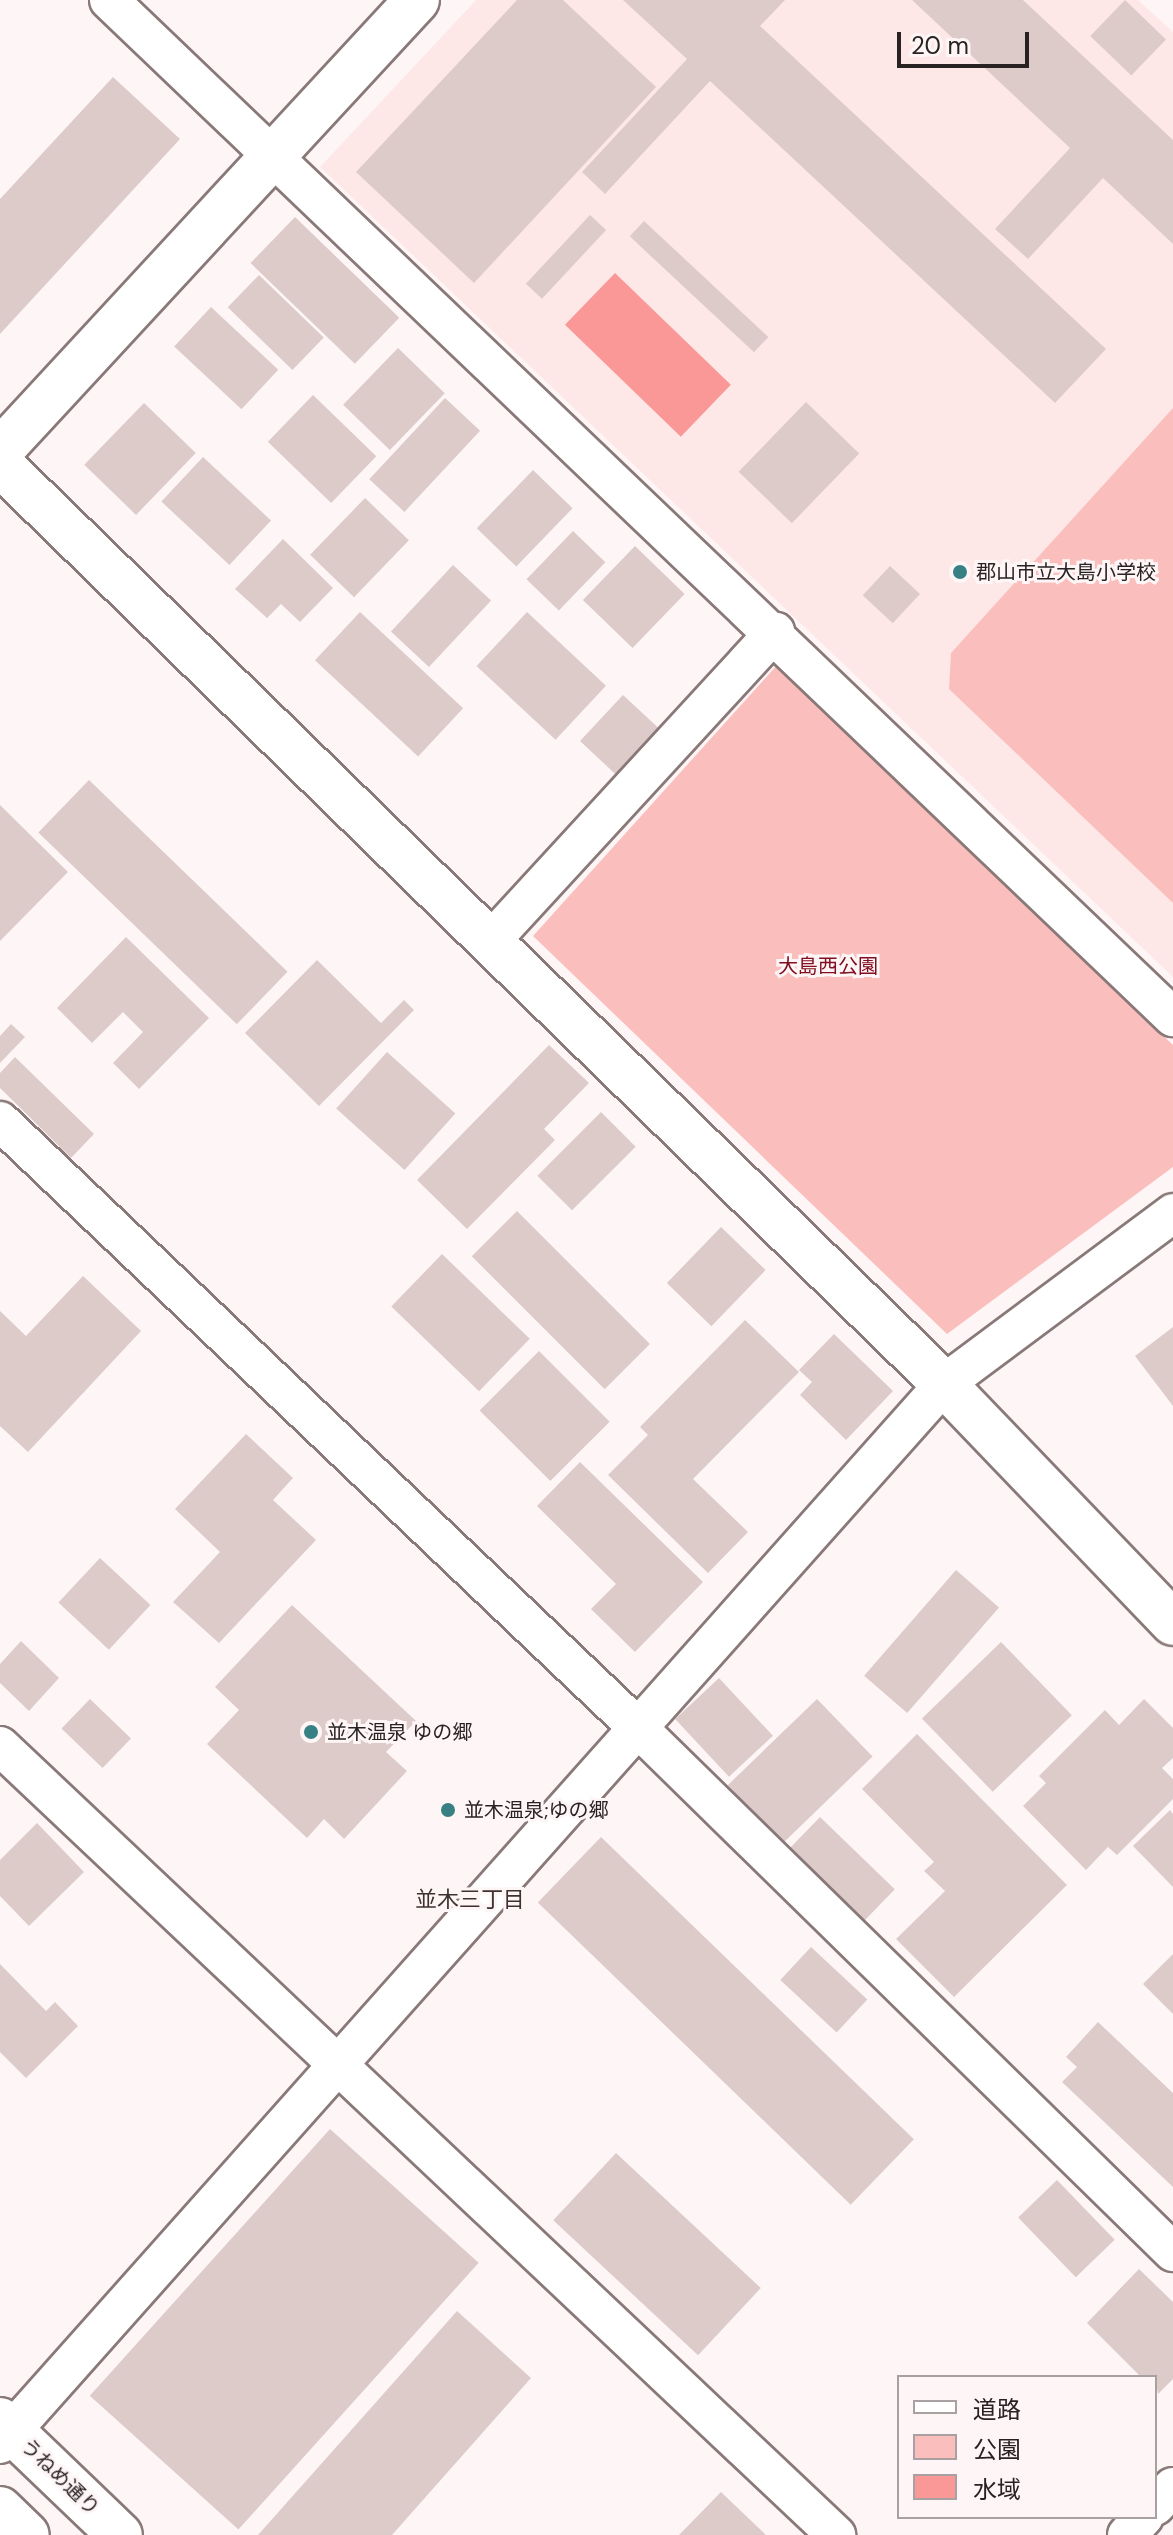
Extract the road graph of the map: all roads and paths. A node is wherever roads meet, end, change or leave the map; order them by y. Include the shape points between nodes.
1 (109, 0) edge
2 (417, 0) edge
3 (271, 156) junction
4 (0, 451) edge
5 (0, 464) edge
6 (775, 632) junction
7 (489, 943) junction
8 (1173, 1017) edge
9 (0, 1121) edge
10 (1173, 1213) edge
11 (944, 1384) junction
12 (1173, 1623) edge
13 (636, 1726) junction
14 (0, 1746) edge
15 (337, 2065) junction
16 (1173, 2252) edge
17 (3, 2431) edge
18 (1173, 2487) edge
19 (1157, 2504) edge
20 (0, 2509) edge
21 (1142, 2519) edge
22 (27, 2535) edge
23 (120, 2535) edge
24 (836, 2535) edge
25 (1127, 2535) edge

1 - 3 street
2 - 3 street
3 - 4 street
3 - 6 street
5 - 7 street
6 - 7 street
6 - 8 street
7 - 11 street
9 - 13 street
10 - 11 street
11 - 12 street
11 - 13 street
13 - 15 street
13 - 16 street
14 - 15 street
15 - 17 street
15 - 24 street
17 - 23 street, うねめ通り
18 - 19 street
20 - 22 street
21 - 25 street

